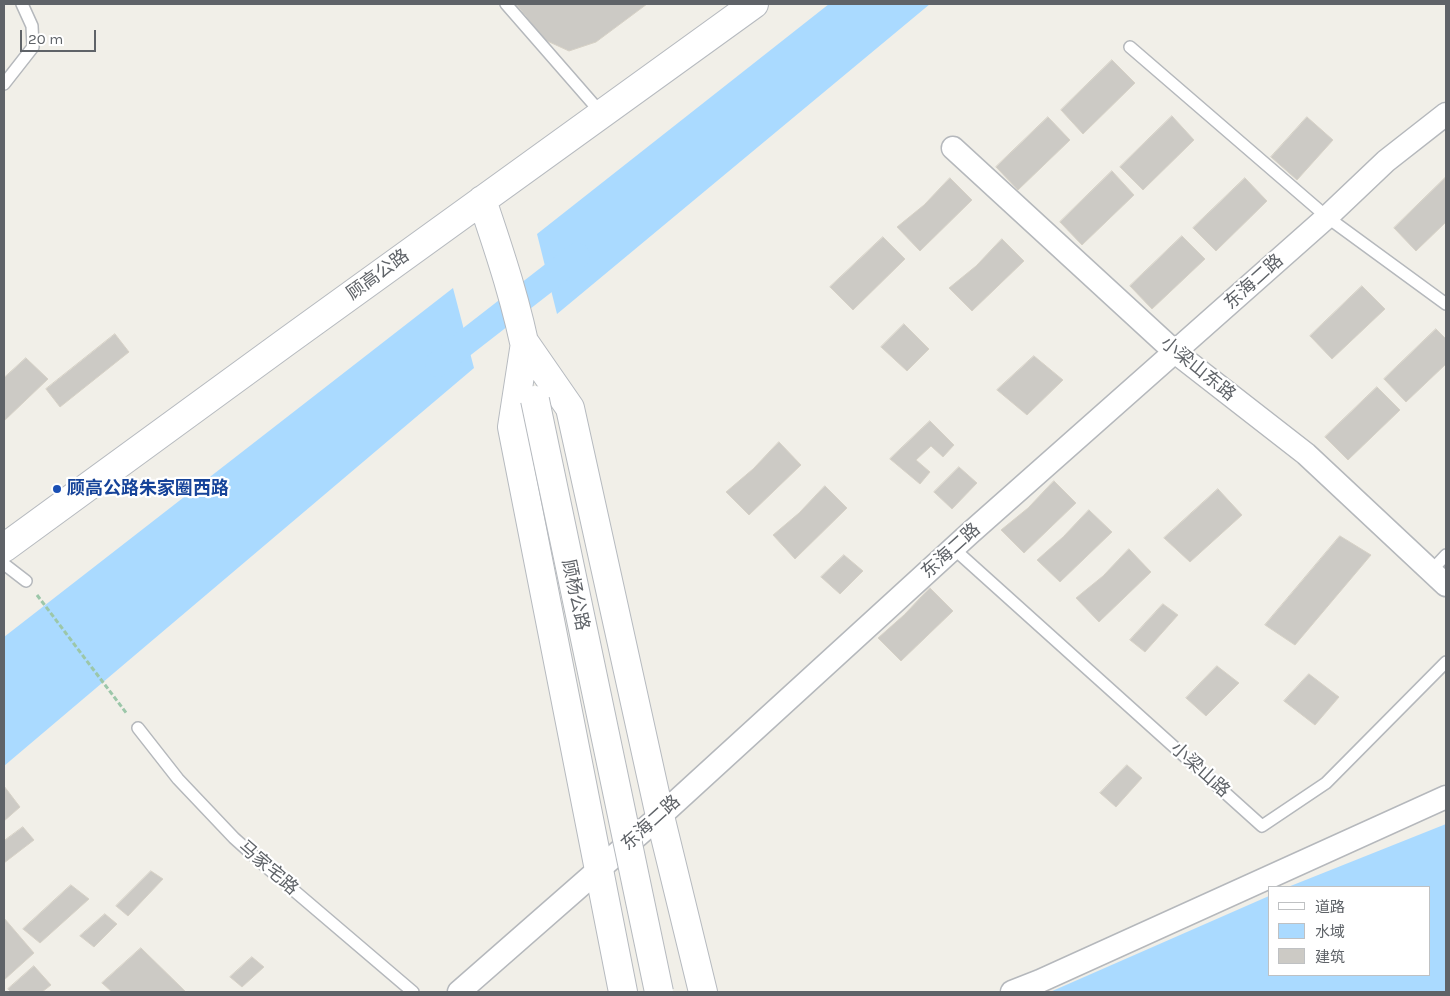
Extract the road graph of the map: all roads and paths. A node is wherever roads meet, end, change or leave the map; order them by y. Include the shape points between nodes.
1 (22, 4) edge
2 (506, 4) edge
3 (754, 4) edge
4 (1130, 47) dead end
5 (4, 84) edge
6 (602, 114) junction
7 (1446, 114) edge
8 (953, 148) dead end
9 (482, 200) junction
10 (1327, 217) junction
11 (1446, 304) edge
12 (523, 336) junction
13 (1175, 352) junction
14 (4, 548) edge
15 (953, 548) junction
16 (1446, 555) edge
17 (4, 564) edge
18 (1439, 578) edge
19 (26, 581) joint
20 (1446, 662) edge
21 (138, 728) joint
22 (1446, 796) edge
23 (660, 816) junction
24 (598, 870) junction
25 (413, 992) edge
26 (459, 992) edge
27 (623, 992) edge
28 (659, 992) edge
29 (703, 992) edge
30 (1012, 992) edge

1 - 5 lane via 32,26 33,47
2 - 6 lane
3 - 6 street, 顾高公路
4 - 10 lane
6 - 9 street, 顾高公路
7 - 10 street, 东海二路 via 1386,161
8 - 13 street, 小梁山东路
9 - 12 street, 顾杨公路
9 - 14 street, 顾高公路
10 - 11 lane
10 - 13 street, 东海二路
12 - 23 street via 570,408
12 - 24 street via 512,427
12 - 28 street, 顾杨公路, bridge
13 - 15 street, 东海二路
13 - 18 street, 小梁山东路 via 1306,454
15 - 20 lane, 小梁山路 via 1262,826 1326,783
15 - 23 street, 东海二路
16 - 18 lane
17 - 19 lane
19 - 21 path
21 - 25 lane, 马家宅路 via 178,779 234,838
22 - 30 street
23 - 24 street, 东海二路
23 - 29 street
24 - 26 street, 东海二路
24 - 27 street

